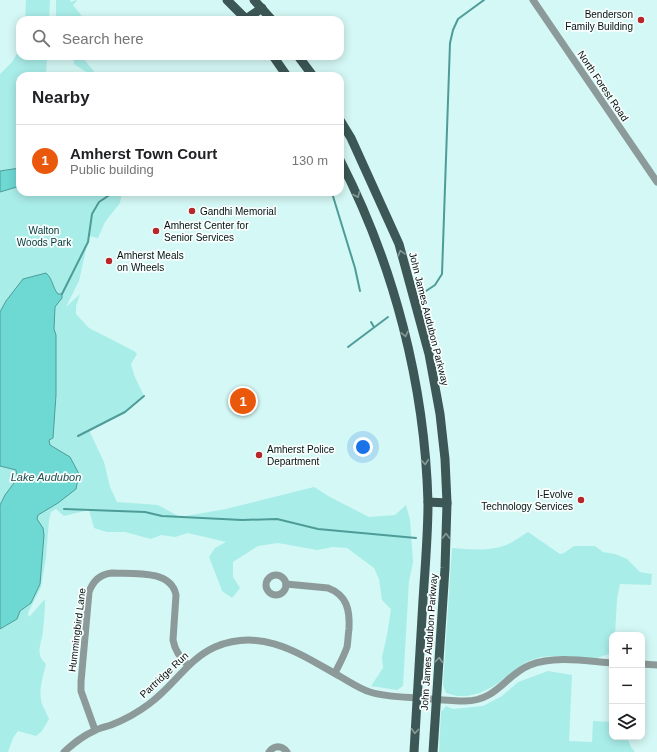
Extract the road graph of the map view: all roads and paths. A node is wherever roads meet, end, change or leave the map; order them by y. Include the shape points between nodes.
1 (227, 0) edge
2 (254, 0) edge
3 (533, 0) edge
4 (262, 8) junction
5 (242, 16) edge
6 (251, 16) edge
7 (269, 16) edge
8 (276, 60) edge
9 (301, 60) edge
10 (284, 72) edge
11 (310, 72) edge
12 (344, 127) edge
13 (344, 168) edge
14 (657, 182) edge
15 (428, 502) junction
16 (447, 503) junction
17 (286, 584) dead end
18 (609, 663) edge
19 (645, 664) edge
20 (188, 665) junction
21 (657, 665) edge
22 (335, 673) junction
23 (417, 698) junction
24 (436, 699) junction
25 (95, 730) junction
26 (64, 752) edge
27 (269, 752) edge
28 (287, 752) edge
29 (414, 752) edge
30 (433, 752) edge

1 - 5 main road
2 - 4 main road
3 - 14 street, North Forest Road
4 - 6 main road
4 - 7 main road
8 - 10 main road
9 - 11 main road
16 -> 12 main road, John James Audubon Parkway via 440,414 429,354 412,290 399,244
13 -> 15 main road, John James Audubon Parkway via 377,244 403,324 419,407
15 - 16 main road
15 - 23 main road, John James Audubon Parkway
24 -> 16 main road, John James Audubon Parkway
17 - 22 street via 328,588 341,596 347,604 350,617 347,647
18 - 24 street, Partridge Run via 545,661 526,667 487,696 468,701
19 - 21 street
20 - 22 street, Partridge Run via 215,647 254,639 281,645
20 - 25 street, Partridge Run via 171,685 148,705 126,718
20 - 25 street, Hummingbird Lane via 174,647 176,595 170,582 158,576 112,573 95,580 89,592 81,682 81,691
22 - 23 street, Partridge Run via 376,694
23 - 24 street, Partridge Run
23 -> 29 main road, John James Audubon Parkway
24 - 30 main road, John James Audubon Parkway
25 - 26 street, Partridge Run via 74,742
27 - 28 street via 278,746

